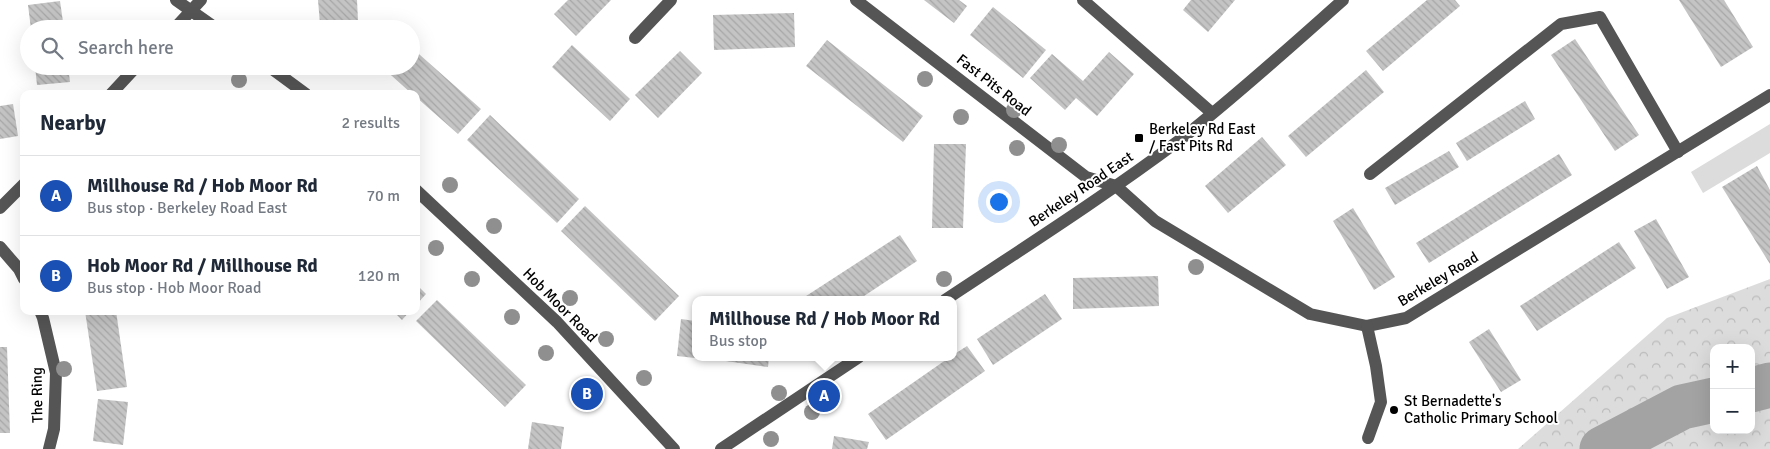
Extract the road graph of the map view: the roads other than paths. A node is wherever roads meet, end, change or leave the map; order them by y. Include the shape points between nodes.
1 (176, 0) edge
2 (202, 0) edge
3 (671, 0) edge
4 (856, 0) edge
5 (1083, 0) edge
6 (1343, 0) edge
7 (192, 10) junction
8 (183, 20) edge
9 (205, 20) edge
10 (636, 38) dead end
11 (129, 75) edge
12 (280, 75) edge
13 (115, 90) edge
14 (301, 90) edge
15 (1769, 97) edge
16 (1212, 113) junction
17 (1678, 152) junction
18 (1370, 174) dead end
19 (1116, 186) junction
20 (20, 188) edge
21 (420, 194) edge
22 (0, 208) edge
23 (0, 247) edge
24 (20, 271) edge
25 (951, 296) edge
26 (42, 315) edge
27 (1368, 326) junction
28 (853, 361) edge
29 (1368, 438) dead end
30 (49, 449) edge
31 (674, 449) edge
32 (721, 449) edge

1 - 7 street
2 - 7 street
3 - 10 street
4 - 19 street, Fast Pits Road via 1086,177
5 - 16 street
6 - 16 street, Berkeley Road East
7 - 8 street
7 - 9 street
11 - 13 street
12 - 14 street
15 - 17 street, Berkeley Road
16 - 19 street, Berkeley Road East
17 - 18 street via 1600,17 1561,24
17 - 27 street, Berkeley Road via 1406,318
19 - 25 street, Berkeley Road East
19 - 27 street, Berkeley Road via 1155,221 1310,314
20 - 22 street
21 - 31 street, Hob Moor Road via 557,322
23 - 24 street
26 - 30 street, The Ring via 56,373 54,428
27 - 29 street via 1381,402
28 - 32 street

